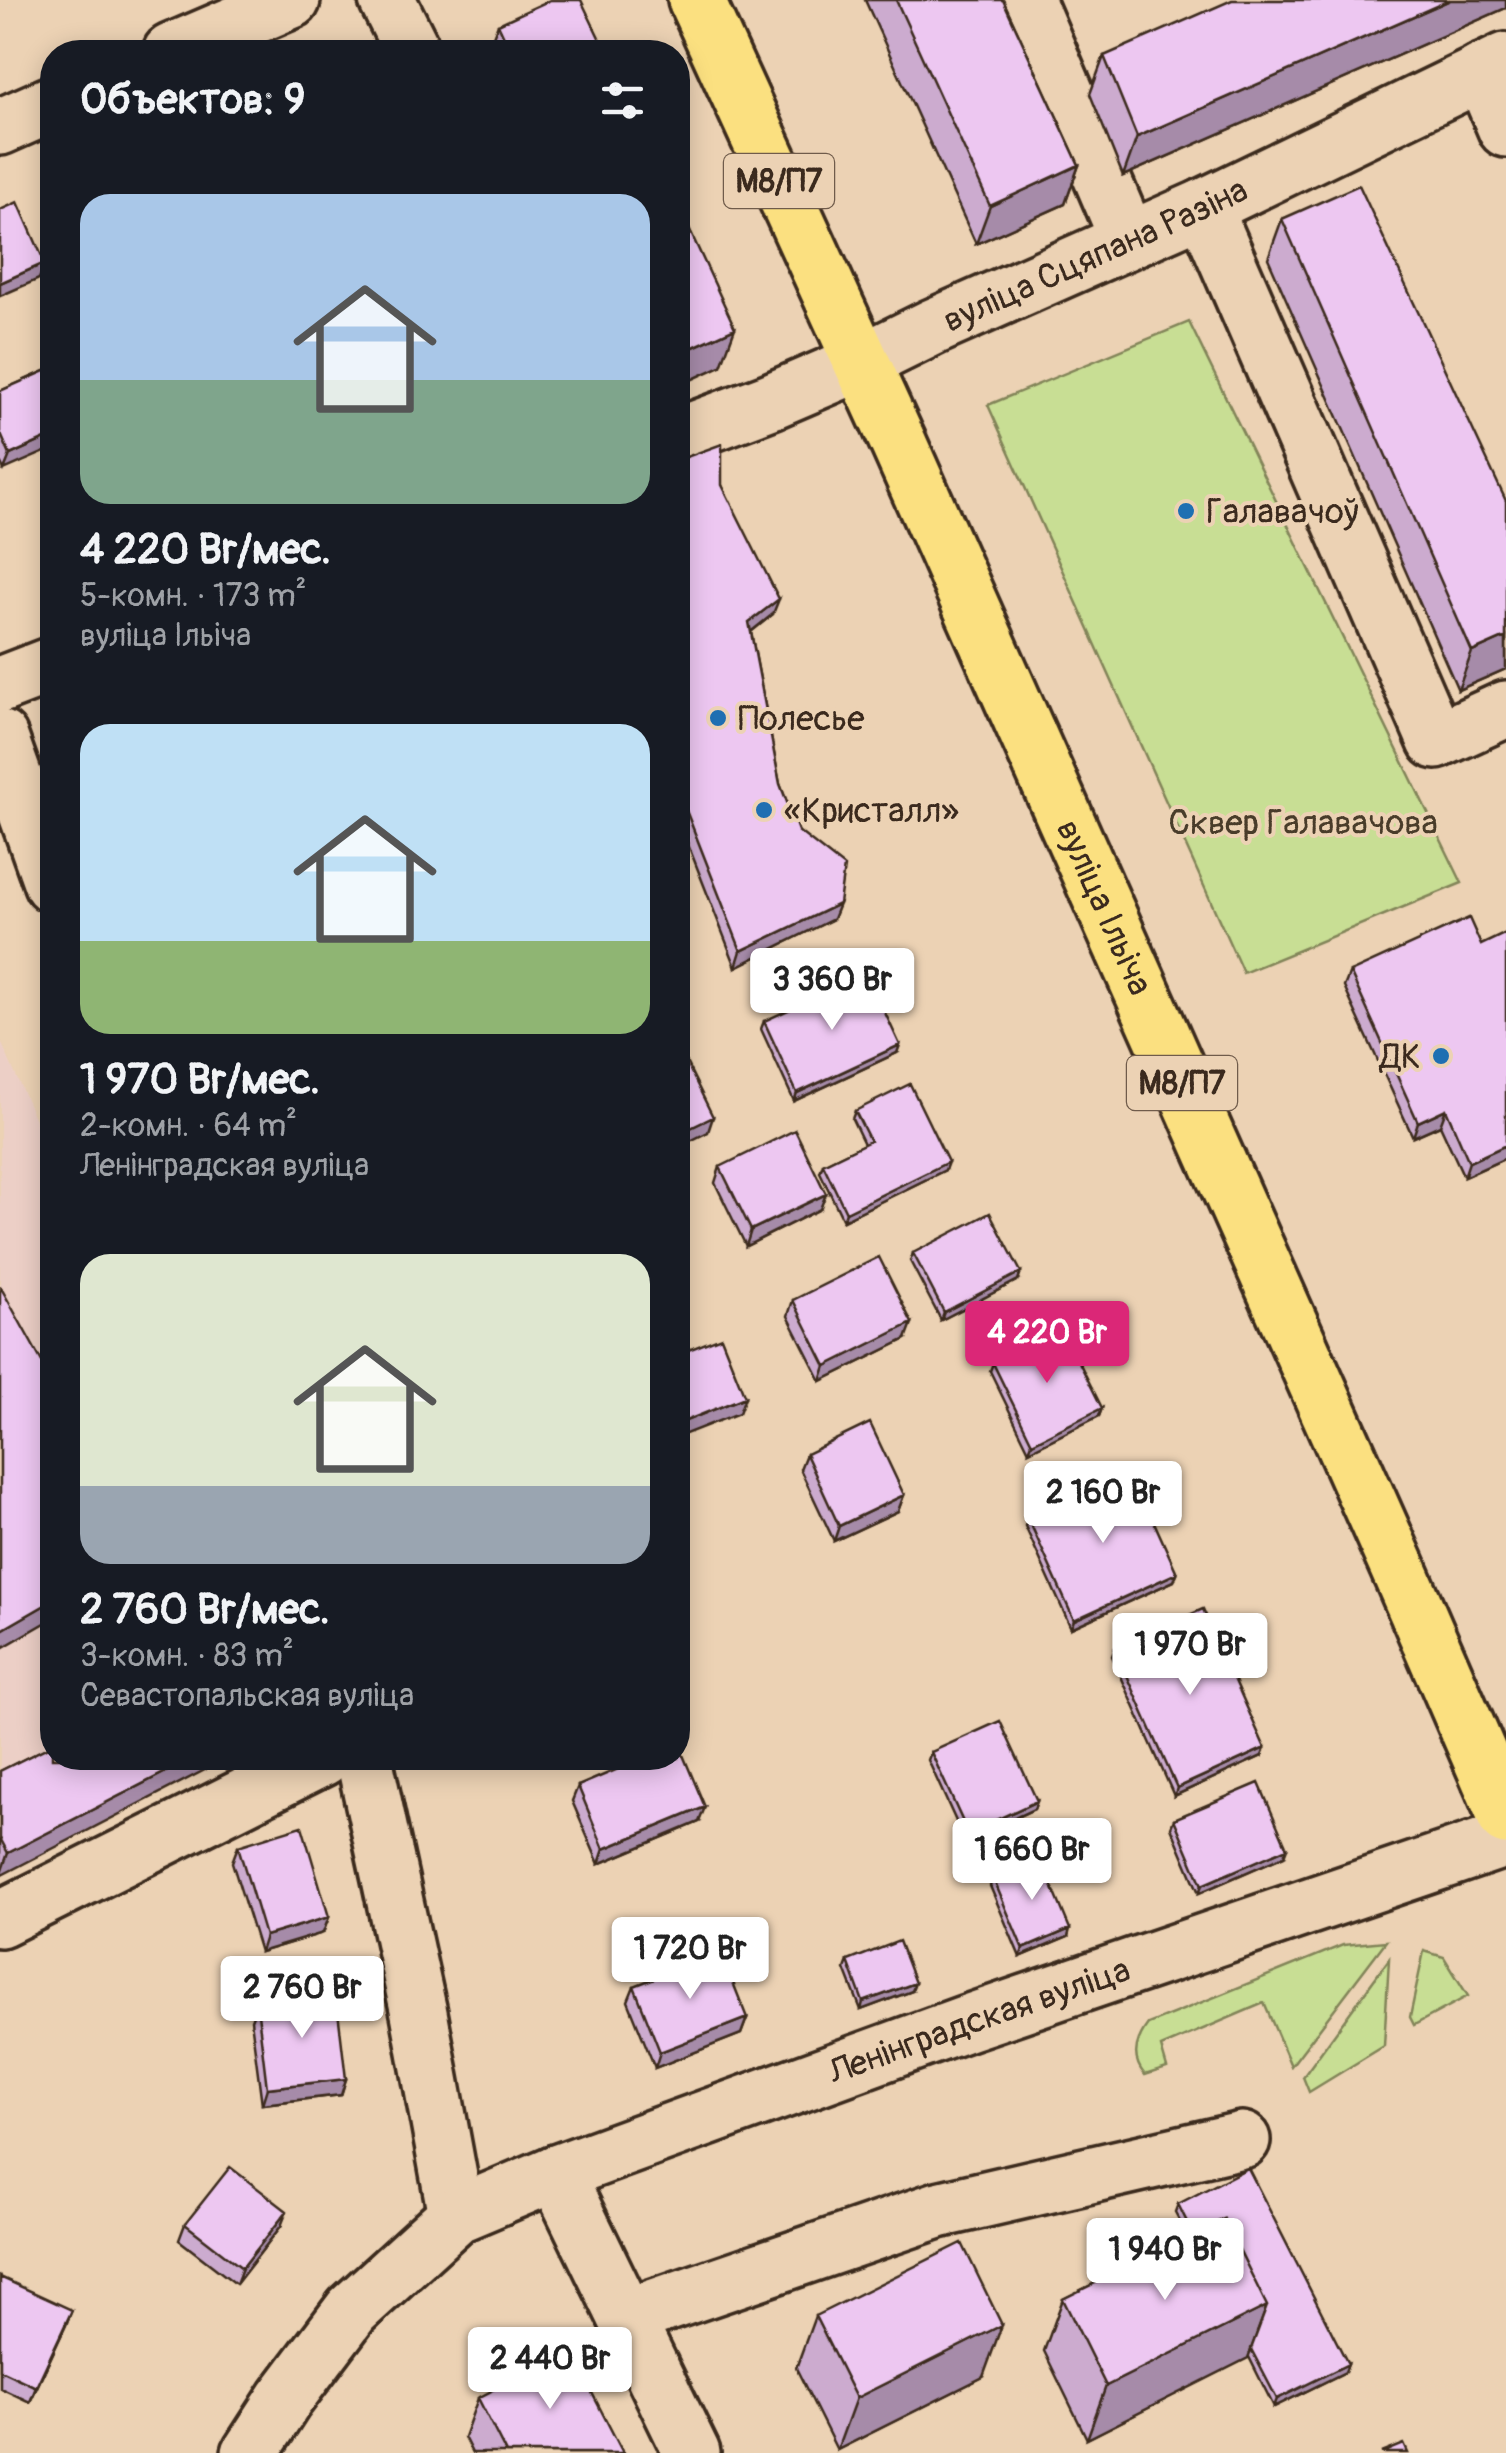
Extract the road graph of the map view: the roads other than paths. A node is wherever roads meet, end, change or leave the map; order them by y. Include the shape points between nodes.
1 (292, 0) edge
2 (387, 0) edge
3 (696, 0) edge
4 (1026, 0) edge
5 (198, 40) edge
6 (406, 40) edge
7 (1494, 67) edge
8 (40, 109) edge
9 (0, 126) edge
10 (1506, 129) edge
11 (1204, 207) junction
12 (1128, 239) junction
13 (862, 362) junction
14 (690, 432) edge
15 (40, 670) edge
16 (0, 685) edge
17 (1506, 709) edge
18 (0, 738) edge
19 (40, 850) edge
20 (298, 1770) edge
21 (367, 1770) edge
22 (1506, 1818) edge
23 (1506, 1839) edge
24 (0, 1919) edge
25 (1242, 2140) dead end
26 (556, 2173) junction
27 (456, 2215) junction
28 (626, 2317) junction
29 (250, 2453) edge
30 (692, 2453) edge

1 - 5 street
2 - 6 street
3 - 13 main road, вуліца Ільіча / М8/П7
4 - 12 street via 1081,78
7 - 10 street
7 - 11 street, вуліца Сцяпана Разіна via 1343,162
8 - 9 street
11 - 12 street, вуліца Сцяпана Разіна
11 - 17 street via 1436,741
12 - 13 street, вуліца Сцяпана Разіна
13 - 14 street, вуліца Сцяпана Разіна
13 - 22 main road, вуліца Ільіча / М8/П7
15 - 16 street
18 - 19 street
20 - 24 street
21 - 27 street
23 - 26 street, Ленінградская вуліца via 967,2022
25 - 28 street via 938,2210
26 - 27 street, Ленінградская вуліца
26 - 28 street
27 - 29 street, Ленінградская вуліца via 352,2310
28 - 30 street

